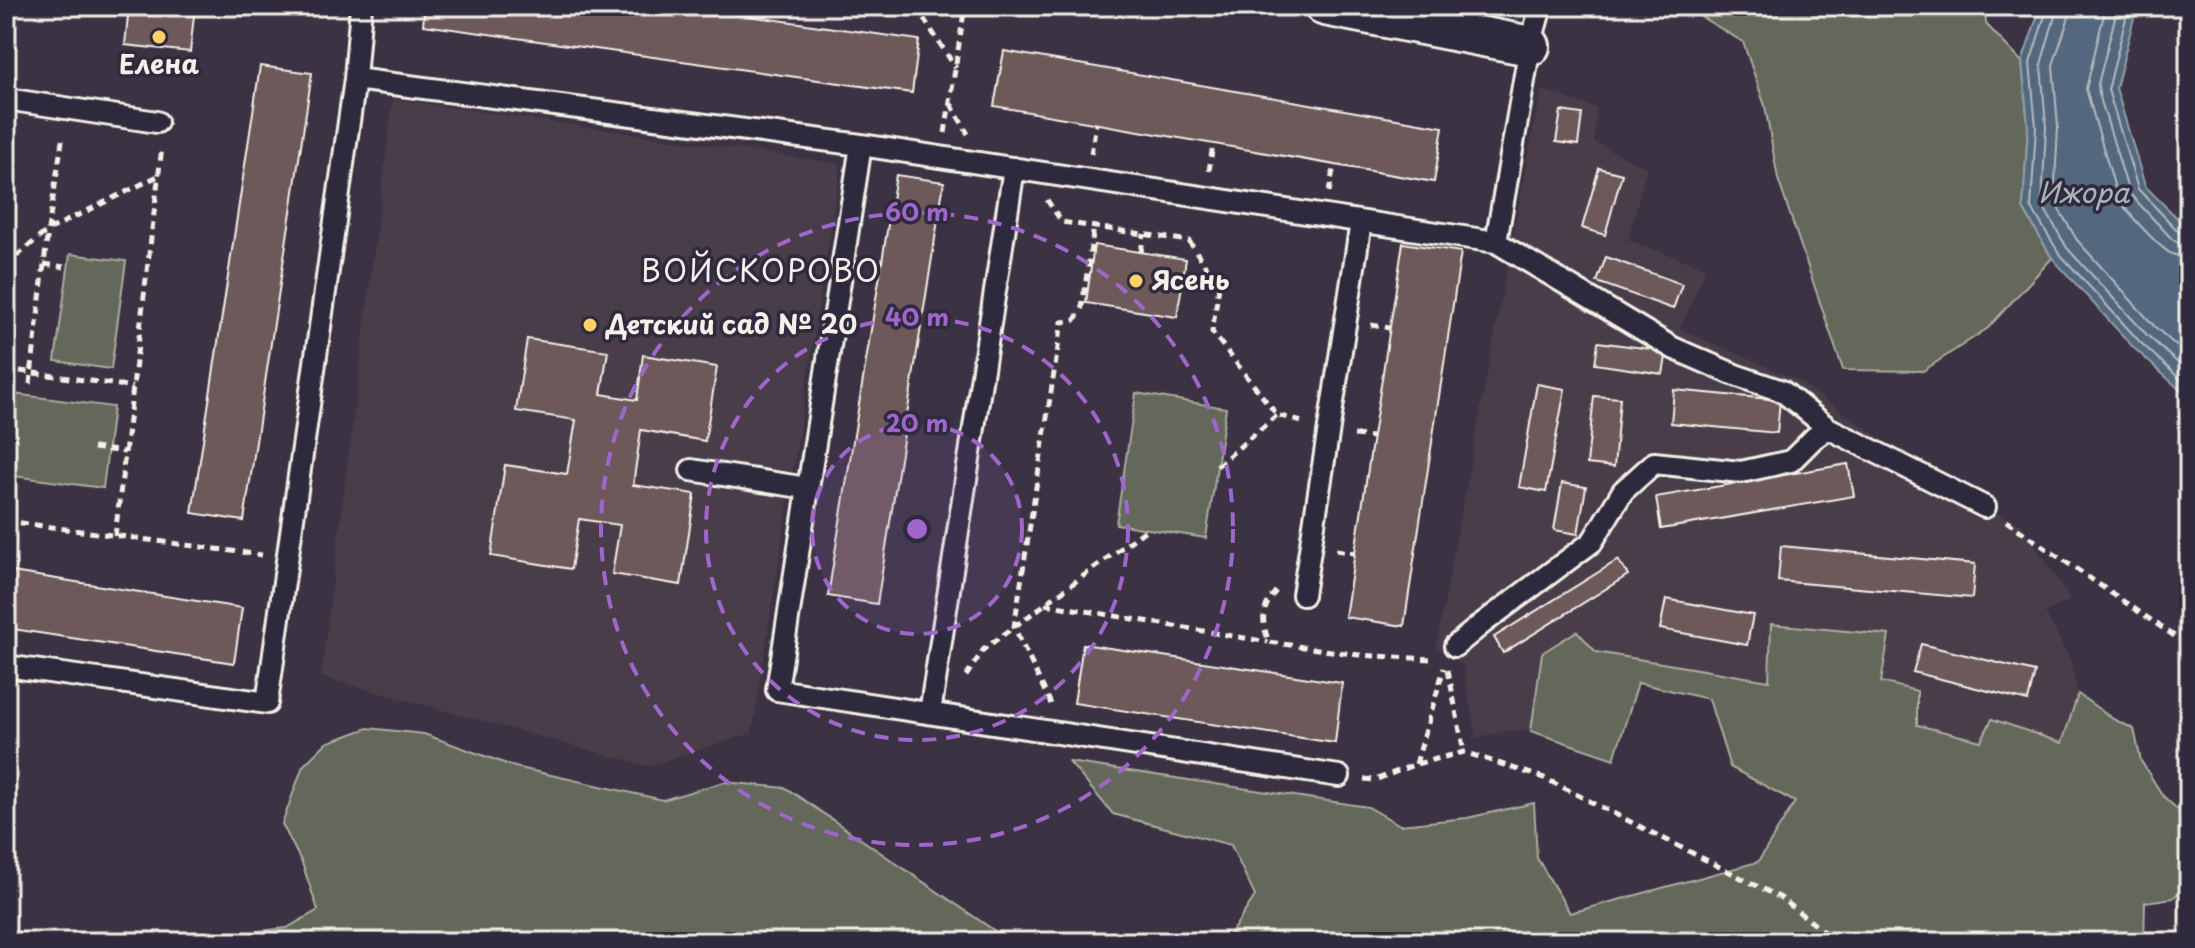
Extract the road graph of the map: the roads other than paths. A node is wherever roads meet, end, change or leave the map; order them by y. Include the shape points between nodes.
1 (361, 6) edge
2 (1325, 6) edge
3 (1541, 6) edge
4 (1530, 46) junction
5 (355, 79) junction
6 (6, 99) edge
7 (157, 122) road end
8 (861, 145) junction
9 (1020, 169) junction
10 (1361, 222) junction
11 (1496, 242) junction
12 (1828, 428) junction
13 (691, 470) dead end
14 (807, 488) junction
15 (1985, 507) road end
16 (1304, 587) road end
17 (1451, 653) road end
18 (6, 666) edge
19 (934, 714) junction
20 (1339, 776) dead end

1 - 5 lane
2 - 4 street
3 - 4 lane
4 - 11 lane
5 - 8 lane
5 - 18 lane via 267,703
6 - 7 lane
8 - 9 lane
8 - 14 lane
9 - 10 lane
9 - 19 lane
10 - 11 lane
10 - 16 lane
11 - 12 lane via 1673,348 1782,391
12 - 15 lane
12 - 17 lane via 1791,461 1741,472 1654,463 1623,491 1592,542
13 - 14 lane
14 - 19 lane via 777,690
19 - 20 lane

